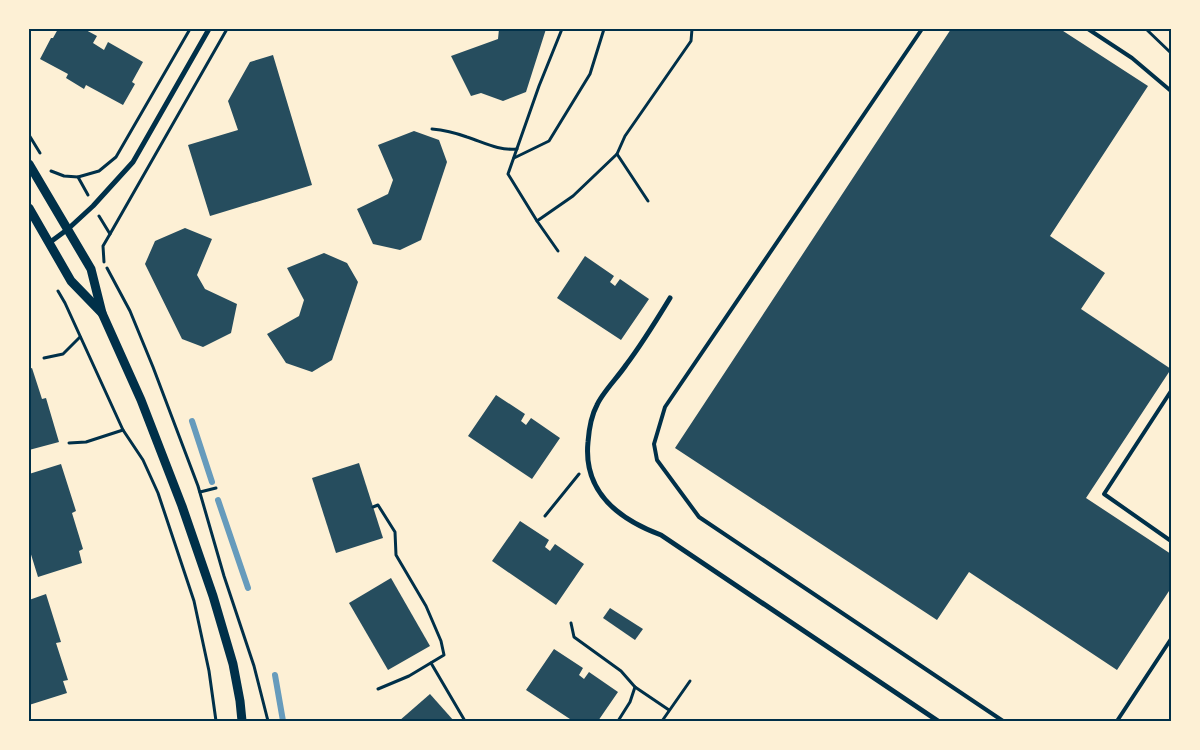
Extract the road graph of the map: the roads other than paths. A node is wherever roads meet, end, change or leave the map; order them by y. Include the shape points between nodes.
1 (209, 29) edge
2 (922, 29) edge
3 (1088, 29) edge
4 (1171, 92) edge
5 (29, 164) edge
6 (29, 208) edge
7 (68, 229) junction
8 (49, 244) junction
9 (670, 298) dead end
10 (102, 313) junction
11 (1171, 391) edge
12 (1171, 541) edge
13 (1171, 638) edge
14 (242, 721) edge
15 (938, 721) edge
16 (1003, 721) edge
17 (1117, 721) edge

1 - 7 street via 133,162
2 - 16 lane via 665,407 654,444 657,460 699,517
3 - 4 lane via 1132,58
5 - 7 street
6 - 8 street
7 - 8 street
7 - 10 street via 91,269
8 - 10 street via 71,281
9 - 15 street via 627,365 597,404 591,420 587,451 589,466 604,500 618,514 660,535
10 - 14 street via 141,400 213,596 233,664
11 - 12 lane via 1104,494
13 - 17 lane

